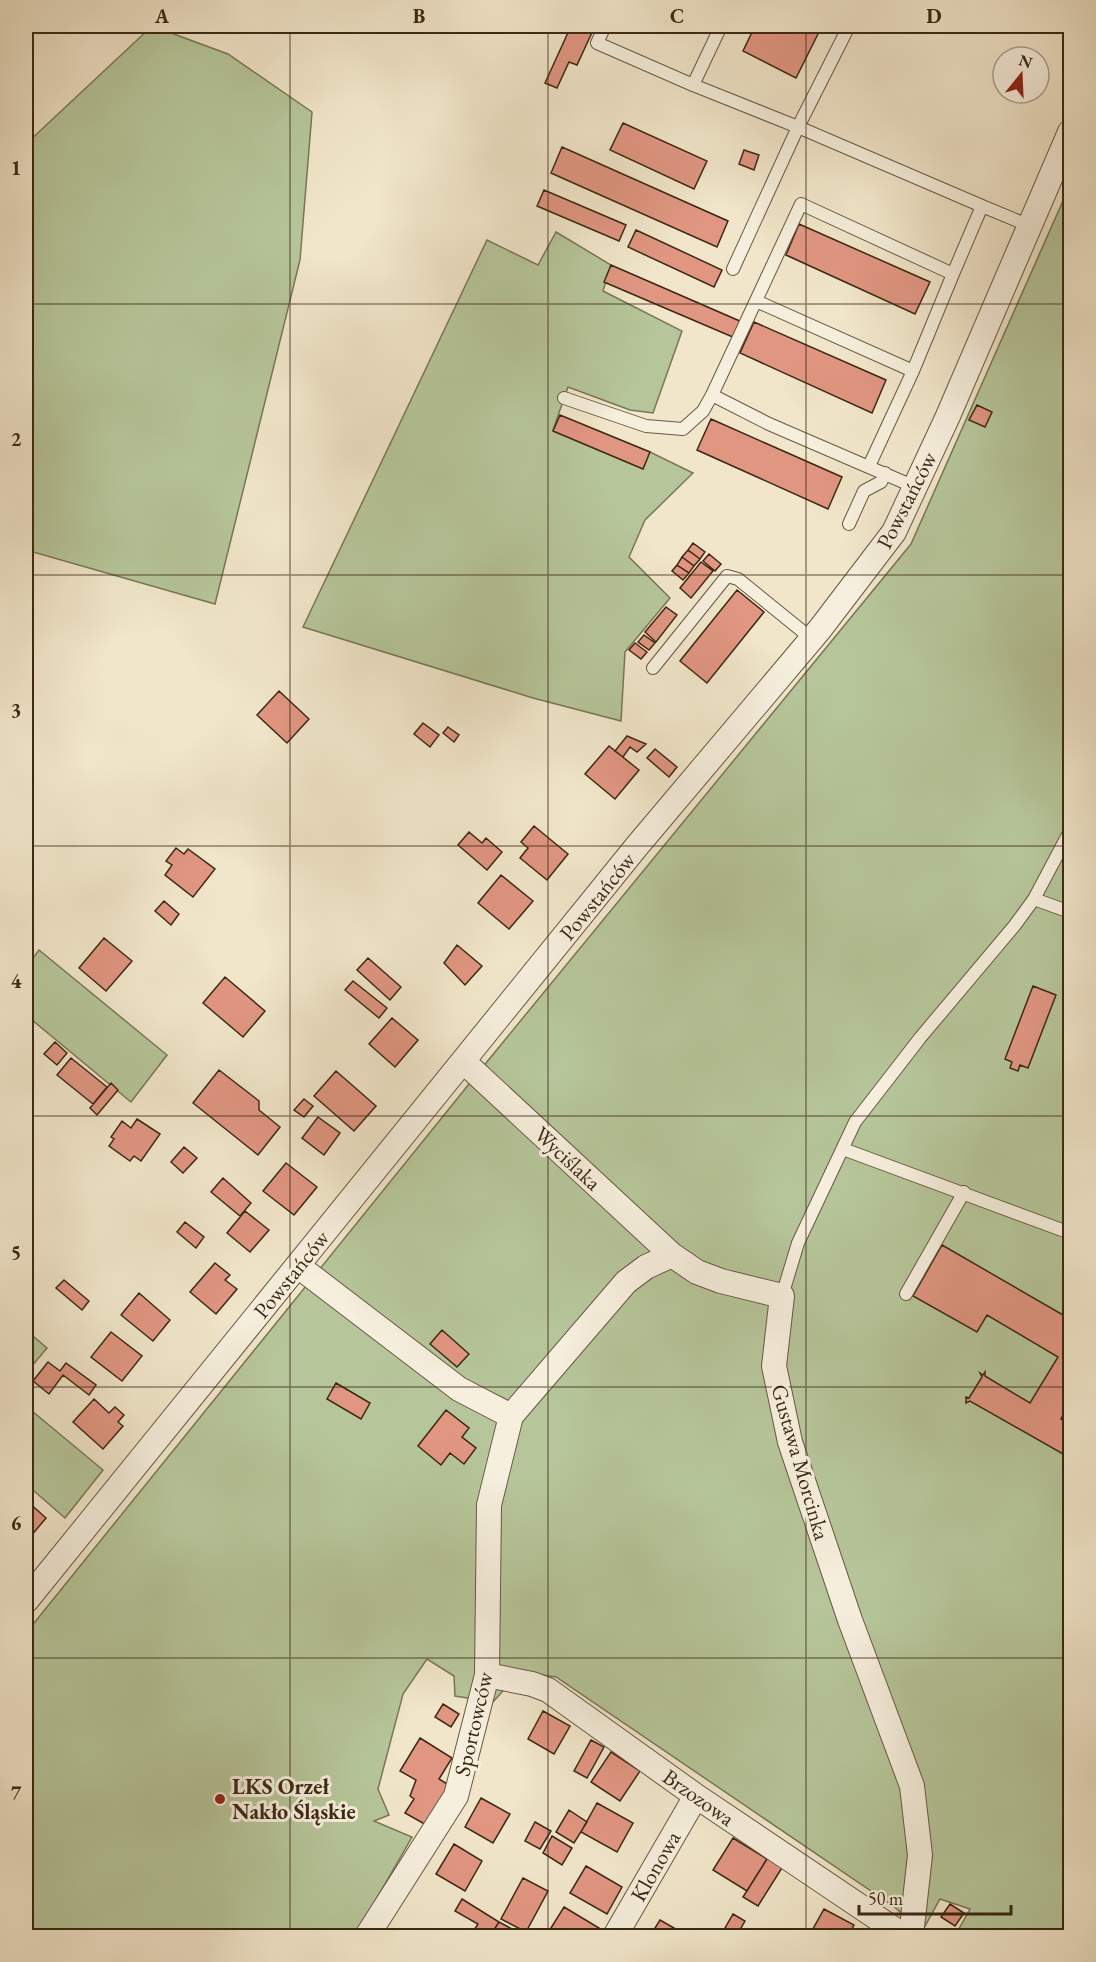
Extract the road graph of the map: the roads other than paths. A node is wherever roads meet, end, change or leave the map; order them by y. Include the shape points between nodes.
1 (605, 26) edge
2 (721, 26) edge
3 (849, 26) edge
4 (693, 85) junction
5 (798, 128) junction
6 (1071, 132) edge
7 (982, 206) junction
8 (1030, 226) junction
9 (733, 269) dead end
10 (953, 274) junction
11 (756, 301) junction
12 (913, 371) junction
13 (712, 395) junction
14 (564, 398) dead end
15 (869, 466) junction
16 (885, 473) junction
17 (915, 487) junction
18 (849, 524) dead end
19 (812, 639) junction
20 (653, 668) dead end
21 (1071, 831) edge
22 (1034, 899) junction
23 (1071, 912) edge
24 (464, 1062) junction
25 (843, 1149) junction
26 (964, 1192) junction
27 (1071, 1233) edge
28 (672, 1255) junction
29 (298, 1266) junction
30 (906, 1294) dead end
31 (782, 1296) junction
32 (511, 1416) junction
33 (26, 1600) edge
34 (487, 1675) junction
35 (696, 1796) junction
36 (367, 1936) edge
37 (615, 1936) edge
38 (904, 1936) edge
39 (911, 1936) edge

1 - 4 lane via 597,43
2 - 4 lane
3 - 5 lane
4 - 5 lane
5 - 7 lane
5 - 9 lane
6 - 8 street, Powstańców
7 - 8 lane
7 - 10 lane
8 - 17 street, Powstańców
10 - 11 lane via 801,204
10 - 12 lane
11 - 12 lane
11 - 13 lane
12 - 15 lane
13 - 14 lane via 703,411 683,429 646,426
13 - 15 lane
15 - 16 lane
16 - 17 lane
16 - 18 lane via 881,482 864,492
17 - 19 street, Powstańców via 894,532
19 - 20 lane via 738,579 728,576
19 - 24 street, Powstańców via 636,846
21 - 22 lane
22 - 23 lane
22 - 25 lane via 870,1099
24 - 28 street, Wyciślaka
24 - 29 street, Powstańców
25 - 26 lane
25 - 31 lane via 798,1243
26 - 27 lane
26 - 30 lane
28 - 31 street via 697,1272 721,1281
28 - 32 street via 626,1282
29 - 32 street via 459,1389
29 - 33 street, Powstańców
31 - 39 street, Gustawa Morcinka via 774,1366 790,1442 912,1786 920,1855
32 - 34 street, Sportowców via 489,1505
34 - 35 street, Brzozowa via 548,1690
34 - 36 street, Sportowców via 456,1796
35 - 37 street, Klonowa
35 - 38 street, Brzozowa

